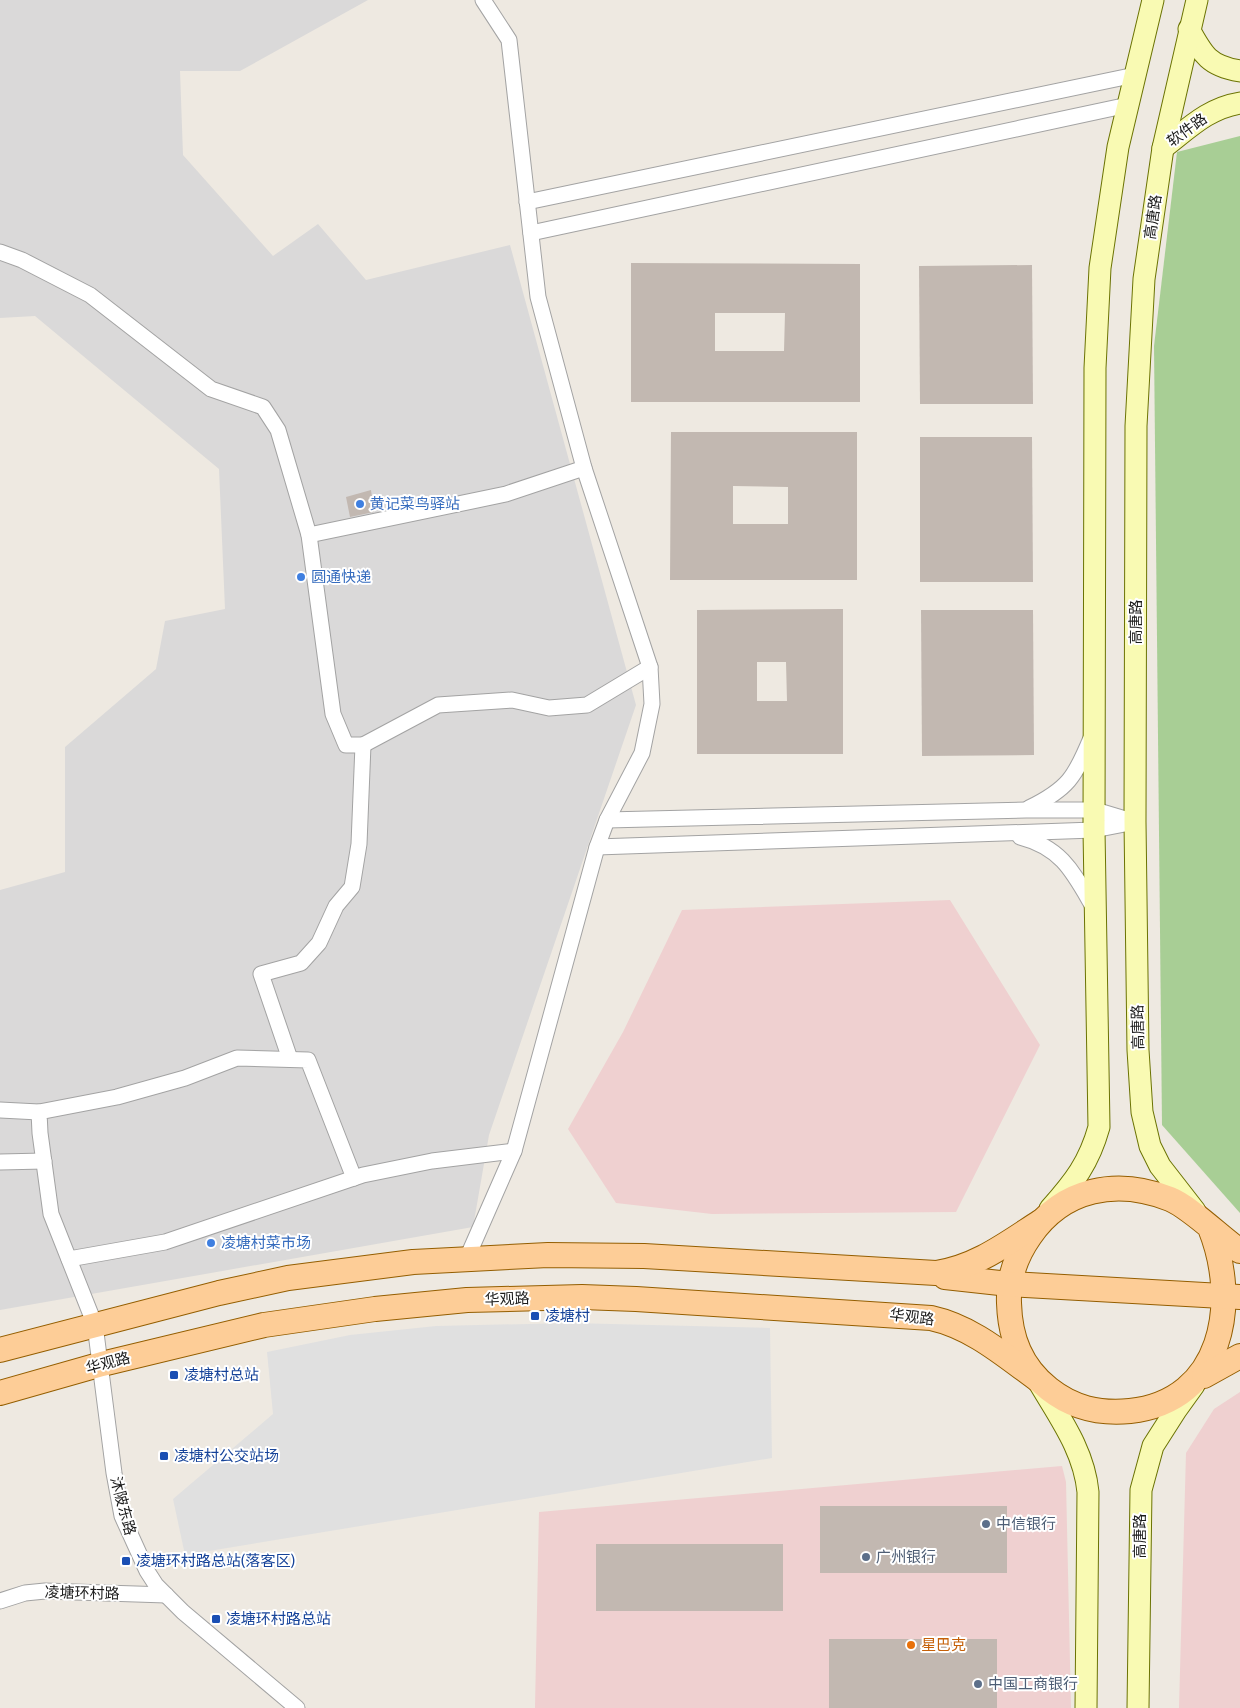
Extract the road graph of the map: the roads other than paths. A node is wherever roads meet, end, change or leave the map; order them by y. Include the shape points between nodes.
1 (483, 0) edge
2 (1153, 0) edge
3 (1197, 0) edge
4 (1189, 29) junction
5 (1240, 71) edge
6 (1135, 75) junction
7 (1240, 103) edge
8 (1128, 105) junction
9 (1163, 148) junction
10 (528, 202) junction
11 (531, 233) junction
12 (0, 252) edge
13 (584, 468) junction
14 (310, 535) junction
15 (650, 667) junction
16 (1095, 728) junction
17 (363, 745) junction
18 (1026, 810) junction
19 (607, 820) junction
20 (1094, 820) junction
21 (1135, 822) junction
22 (1006, 834) junction
23 (597, 847) junction
24 (1095, 910) junction
25 (290, 1058) junction
26 (0, 1110) edge
27 (39, 1112) junction
28 (514, 1151) junction
29 (44, 1161) junction
30 (0, 1162) edge
31 (354, 1178) junction
32 (1040, 1222) junction
33 (1210, 1228) junction
34 (1240, 1251) edge
35 (467, 1258) junction
36 (69, 1259) junction
37 (919, 1274) junction
38 (1010, 1284) junction
39 (1236, 1297) edge
40 (95, 1325) junction
41 (0, 1350) edge
42 (1240, 1356) edge
43 (102, 1364) junction
44 (1036, 1379) junction
45 (1198, 1380) junction
46 (0, 1393) edge
47 (166, 1595) junction
48 (0, 1601) edge
49 (297, 1708) edge
50 (1086, 1708) edge
51 (1138, 1708) edge

1 - 10 street via 509,40
2 - 6 street
3 - 4 street, 高唐路
4 - 5 street via 1203,55 1220,66
4 - 9 street, 高唐路
6 - 8 street
6 - 10 street
7 - 9 street, 软件路 via 1214,111 1193,123
8 - 11 street
8 - 16 street via 1118,147 1100,268 1095,378
9 - 21 street, 高唐路 via 1144,279 1138,358
10 - 11 street
11 - 13 street via 538,297
12 - 14 street via 90,295 211,389 263,407 278,430
13 - 14 street via 506,494
13 - 15 street
14 - 17 street via 333,714 346,745
15 - 17 street via 587,705 549,708 512,700 438,705
15 - 19 street via 652,704 642,753
16 - 18 street via 1070,780 1049,798
16 - 20 street
17 - 25 street via 360,844 352,887 336,906 319,943 301,963 261,974
18 - 19 street
18 - 20 street
19 - 23 street
20 - 21 street
20 - 22 street
20 - 24 street
21 - 33 street, 高唐路 via 1138,1050 1142,1112 1150,1146 1160,1166
22 - 23 street
22 - 24 street via 1047,847 1063,859
23 - 28 street
24 - 32 street via 1099,1127 1077,1179
25 - 27 street via 237,1058 185,1078 125,1095
25 - 31 street via 308,1060
26 - 27 street
27 - 29 street, 沐陂东路
28 - 31 street via 432,1161
28 - 35 street
29 - 30 street
29 - 36 street, 沐陂东路 via 51,1214
31 - 36 street via 165,1242
32 - 33 main road via 1075,1196 1104,1188 1140,1189 1172,1200
32 - 37 main road via 979,1261 956,1270
32 - 38 main road via 1021,1249
33 - 34 main road
33 - 39 main road via 1224,1255
35 - 37 main road via 644,1256
35 - 40 main road via 288,1278
36 - 40 street, 沐陂东路
37 - 38 main road
38 - 39 main road
38 - 44 main road via 1013,1334 1018,1352
39 - 45 main road via 1225,1337 1215,1358
40 - 41 main road
40 - 43 street, 沐陂东路
42 - 45 main road
43 - 44 main road, 华观路 via 264,1325 344,1313 467,1300 582,1297 931,1318 950,1322 969,1332
43 - 46 main road, 华观路
43 - 47 street, 沐陂东路 via 122,1516 144,1564
44 - 45 main road via 1060,1398 1082,1408 1112,1413 1147,1409 1174,1397
44 - 50 street via 1076,1447 1086,1473
45 - 51 street, 高唐路 via 1153,1446 1141,1490
47 - 48 street, 凌塘环村路 via 45,1591
47 - 49 street, 沐陂东路

